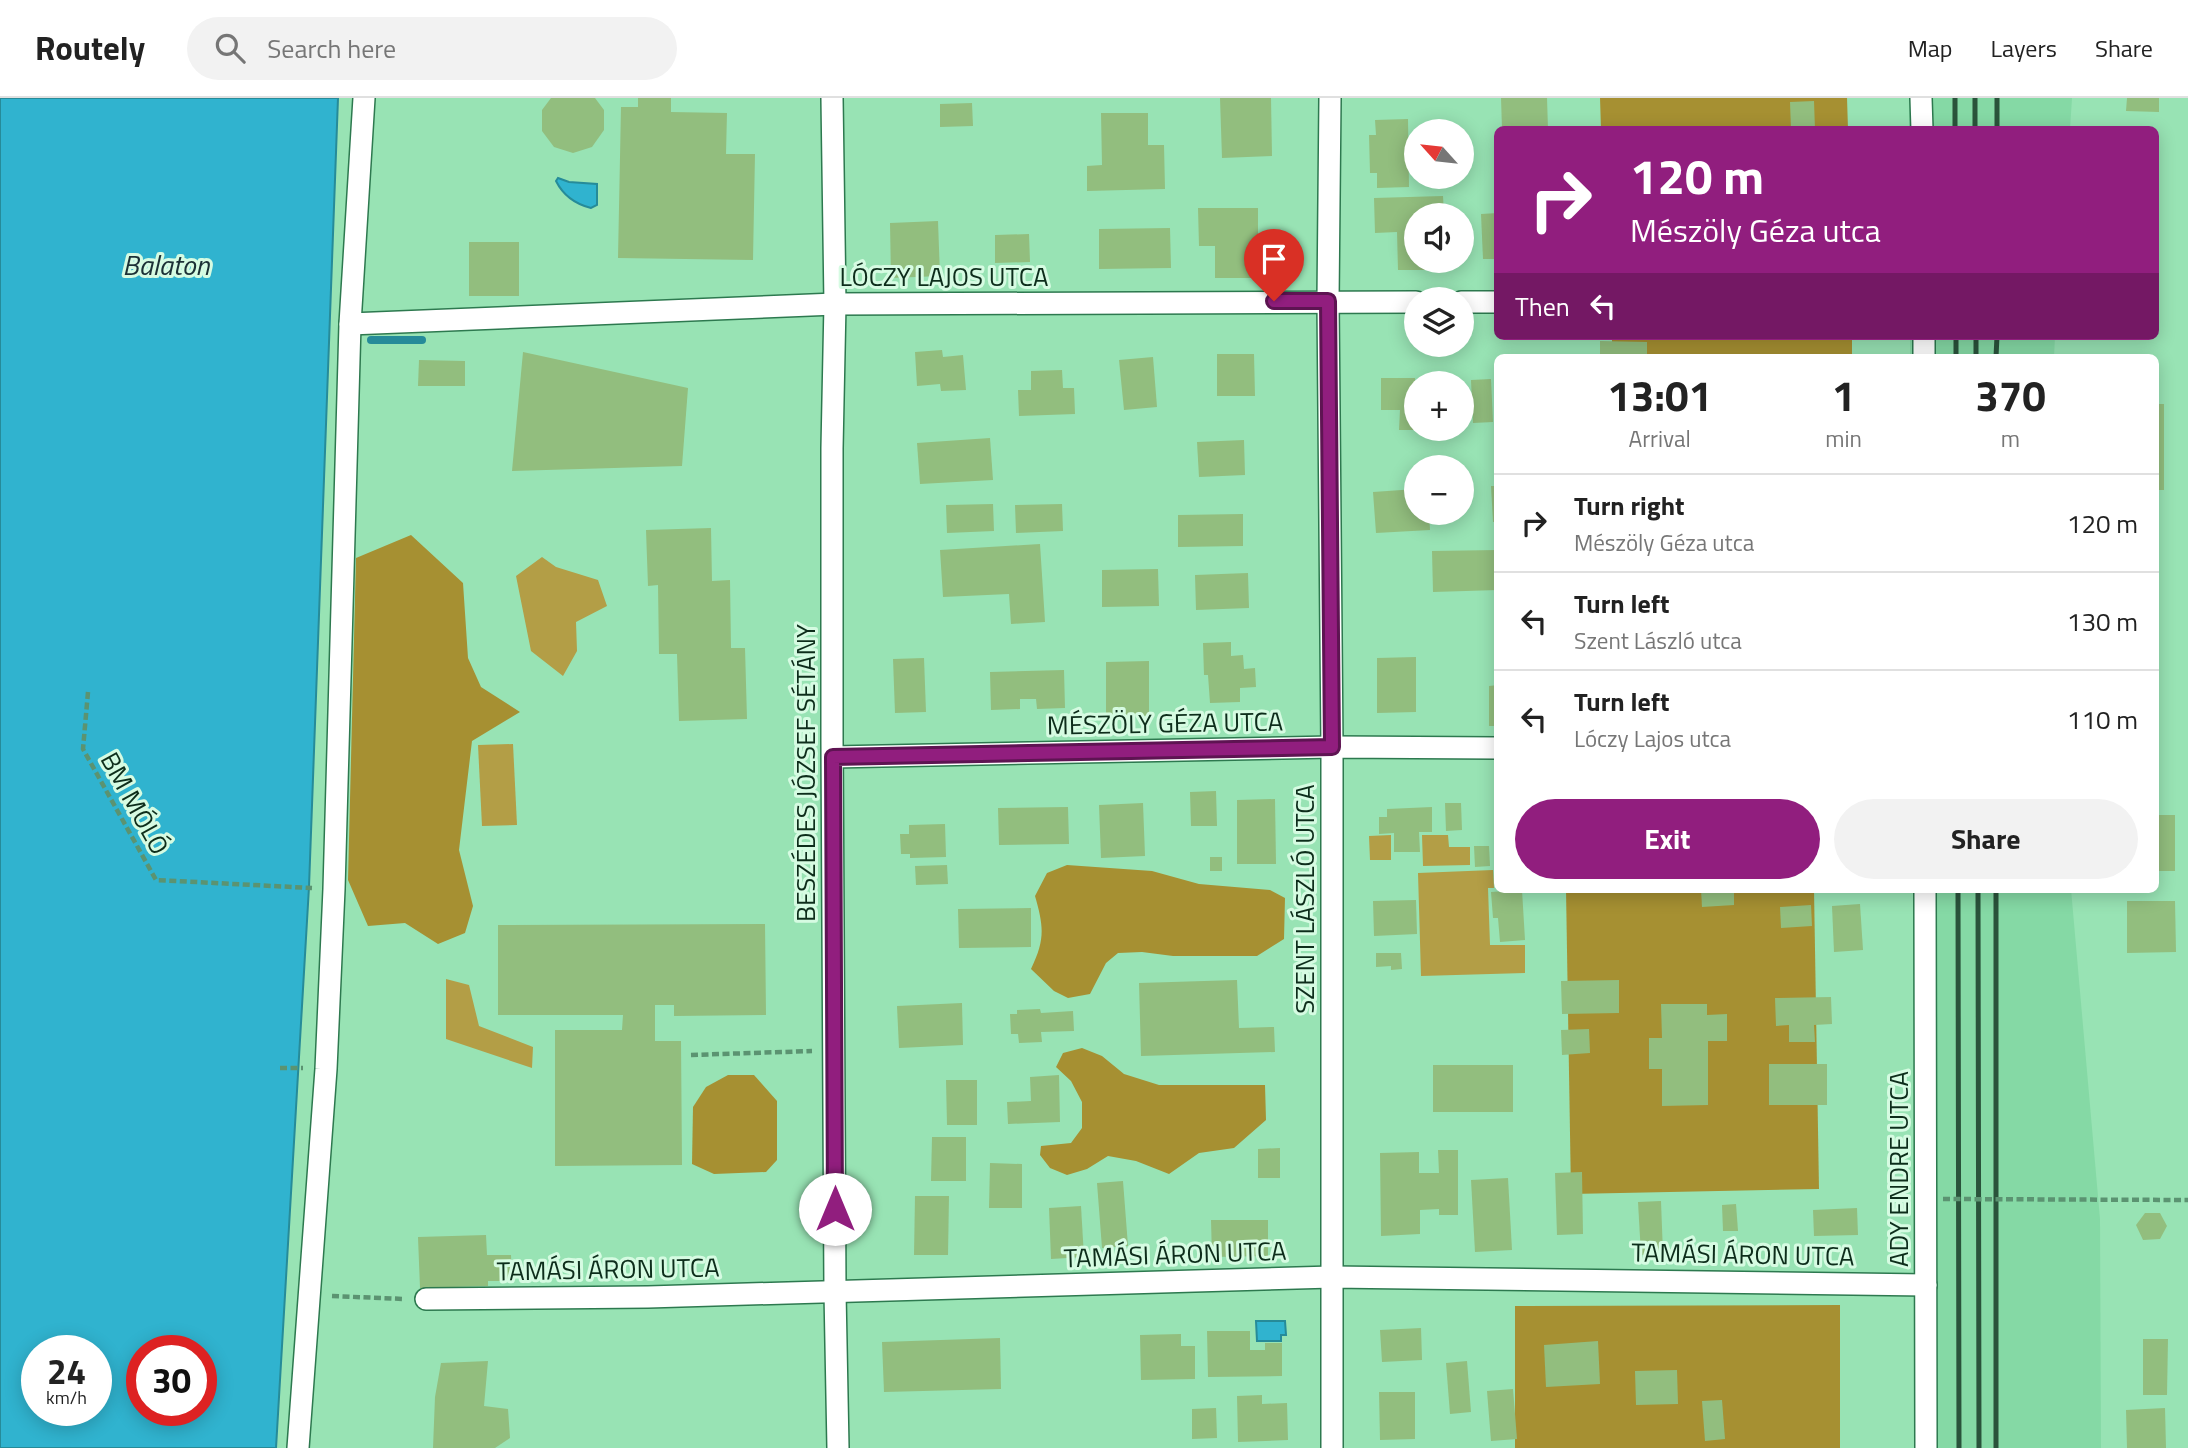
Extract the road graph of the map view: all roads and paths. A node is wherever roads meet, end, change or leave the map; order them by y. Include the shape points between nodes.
1 (364, 98) edge
2 (832, 98) edge
3 (1330, 98) edge
4 (1921, 98) edge
5 (1922, 126) edge
6 (1328, 301) junction
7 (1404, 302) edge
8 (1474, 302) edge
9 (1494, 302) edge
10 (835, 304) junction
11 (350, 324) junction
12 (88, 692) dead end
13 (1332, 747) junction
14 (1494, 748) edge
15 (833, 757) junction
16 (334, 889) junction
17 (1925, 893) edge
18 (834, 1050) junction
19 (691, 1055) dead end
20 (1943, 1199) dead end
21 (2188, 1200) edge
22 (1332, 1277) junction
23 (1926, 1285) junction
24 (835, 1292) junction
25 (310, 1295) junction
26 (426, 1299) joint
27 (298, 1448) edge
28 (838, 1448) edge
29 (1332, 1448) edge
30 (1926, 1448) edge

1 - 11 street
2 - 10 street, BESZÉDES JÓZSEF SÉTÁNY
3 - 6 street, SZENT LÁSZLÓ UTCA
4 - 5 street
6 - 7 street, LÓCZY LAJOS UTCA
6 - 10 street, LÓCZY LAJOS UTCA
6 - 13 street, SZENT LÁSZLÓ UTCA
8 - 9 street
10 - 11 street, LÓCZY LAJOS UTCA
10 - 15 street, BESZÉDES JÓZSEF SÉTÁNY
11 - 16 street
12 - 16 path, BM MÓLÓ via 83,749 156,880
13 - 14 street, MÉSZÖLY GÉZA UTCA
13 - 15 street, MÉSZÖLY GÉZA UTCA
13 - 22 street, SZENT LÁSZLÓ UTCA
15 - 18 street, BESZÉDES JÓZSEF SÉTÁNY
16 - 25 street
17 - 23 street, ADY ENDRE UTCA
18 - 19 path
18 - 24 street, BESZÉDES JÓZSEF SÉTÁNY
20 - 21 path, bridge
22 - 23 street, TAMÁSI ÁRON UTCA
22 - 24 street, TAMÁSI ÁRON UTCA
22 - 29 street, SZENT LÁSZLÓ UTCA
23 - 30 street, ADY ENDRE UTCA
24 - 26 street, TAMÁSI ÁRON UTCA
24 - 28 street, BESZÉDES JÓZSEF SÉTÁNY
25 - 26 path
25 - 27 street

